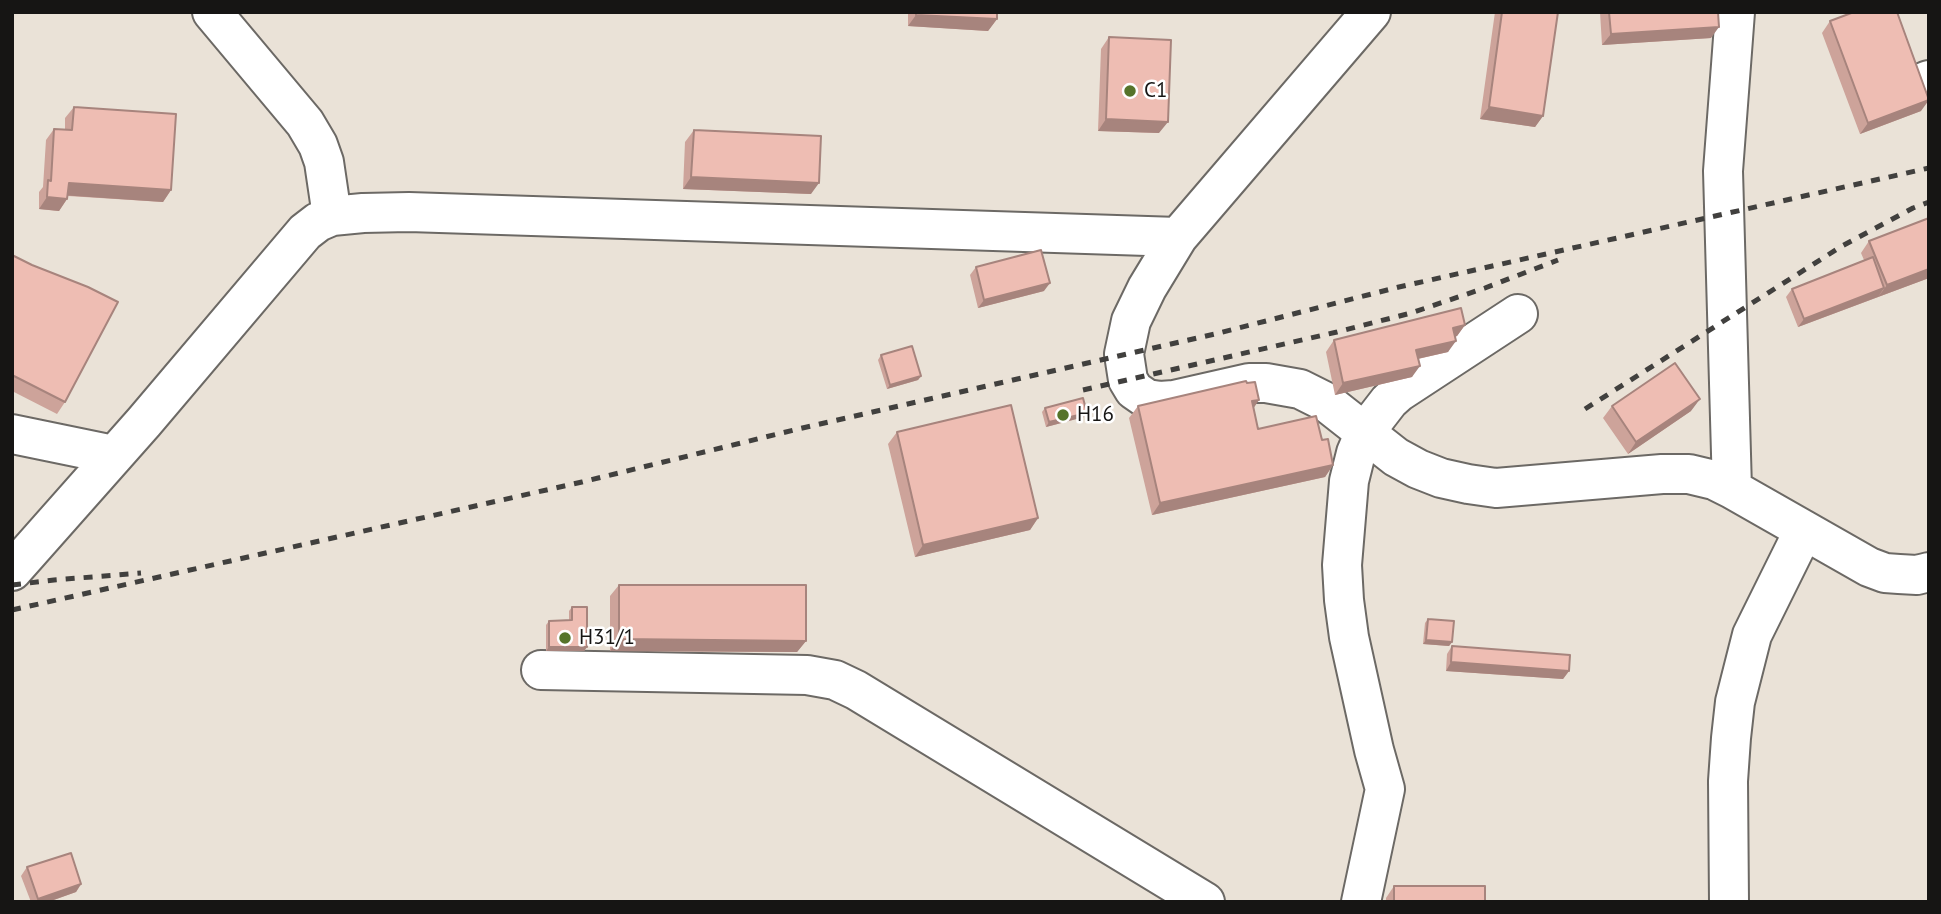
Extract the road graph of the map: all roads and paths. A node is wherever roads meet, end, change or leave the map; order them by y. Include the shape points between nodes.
1 (212, 12) edge
2 (1371, 12) edge
3 (1735, 12) edge
4 (332, 216) junction
5 (1178, 237) junction
6 (1518, 314) dead end
7 (1365, 432) junction
8 (12, 434) edge
9 (114, 455) junction
10 (1732, 489) junction
11 (1804, 530) junction
12 (16, 560) edge
13 (1929, 572) edge
14 (541, 670) dead end
15 (1205, 902) edge
16 (1361, 902) edge
17 (1729, 902) edge

1 - 4 lane via 305,123 318,145
2 - 5 lane
3 - 10 lane via 1723,171
4 - 5 lane via 409,212
4 - 9 lane via 305,232
5 - 7 lane via 1131,321 1125,366 1134,390 1160,401 1249,383 1286,386 1326,402
6 - 7 lane via 1399,392
7 - 10 lane via 1418,469 1468,484 1496,488 1689,474
7 - 16 lane via 1349,481 1343,600 1385,789
8 - 9 lane
9 - 12 lane
10 - 11 lane
11 - 13 lane via 1885,573
11 - 17 lane via 1752,635 1737,691 1728,781
14 - 15 lane via 835,680

